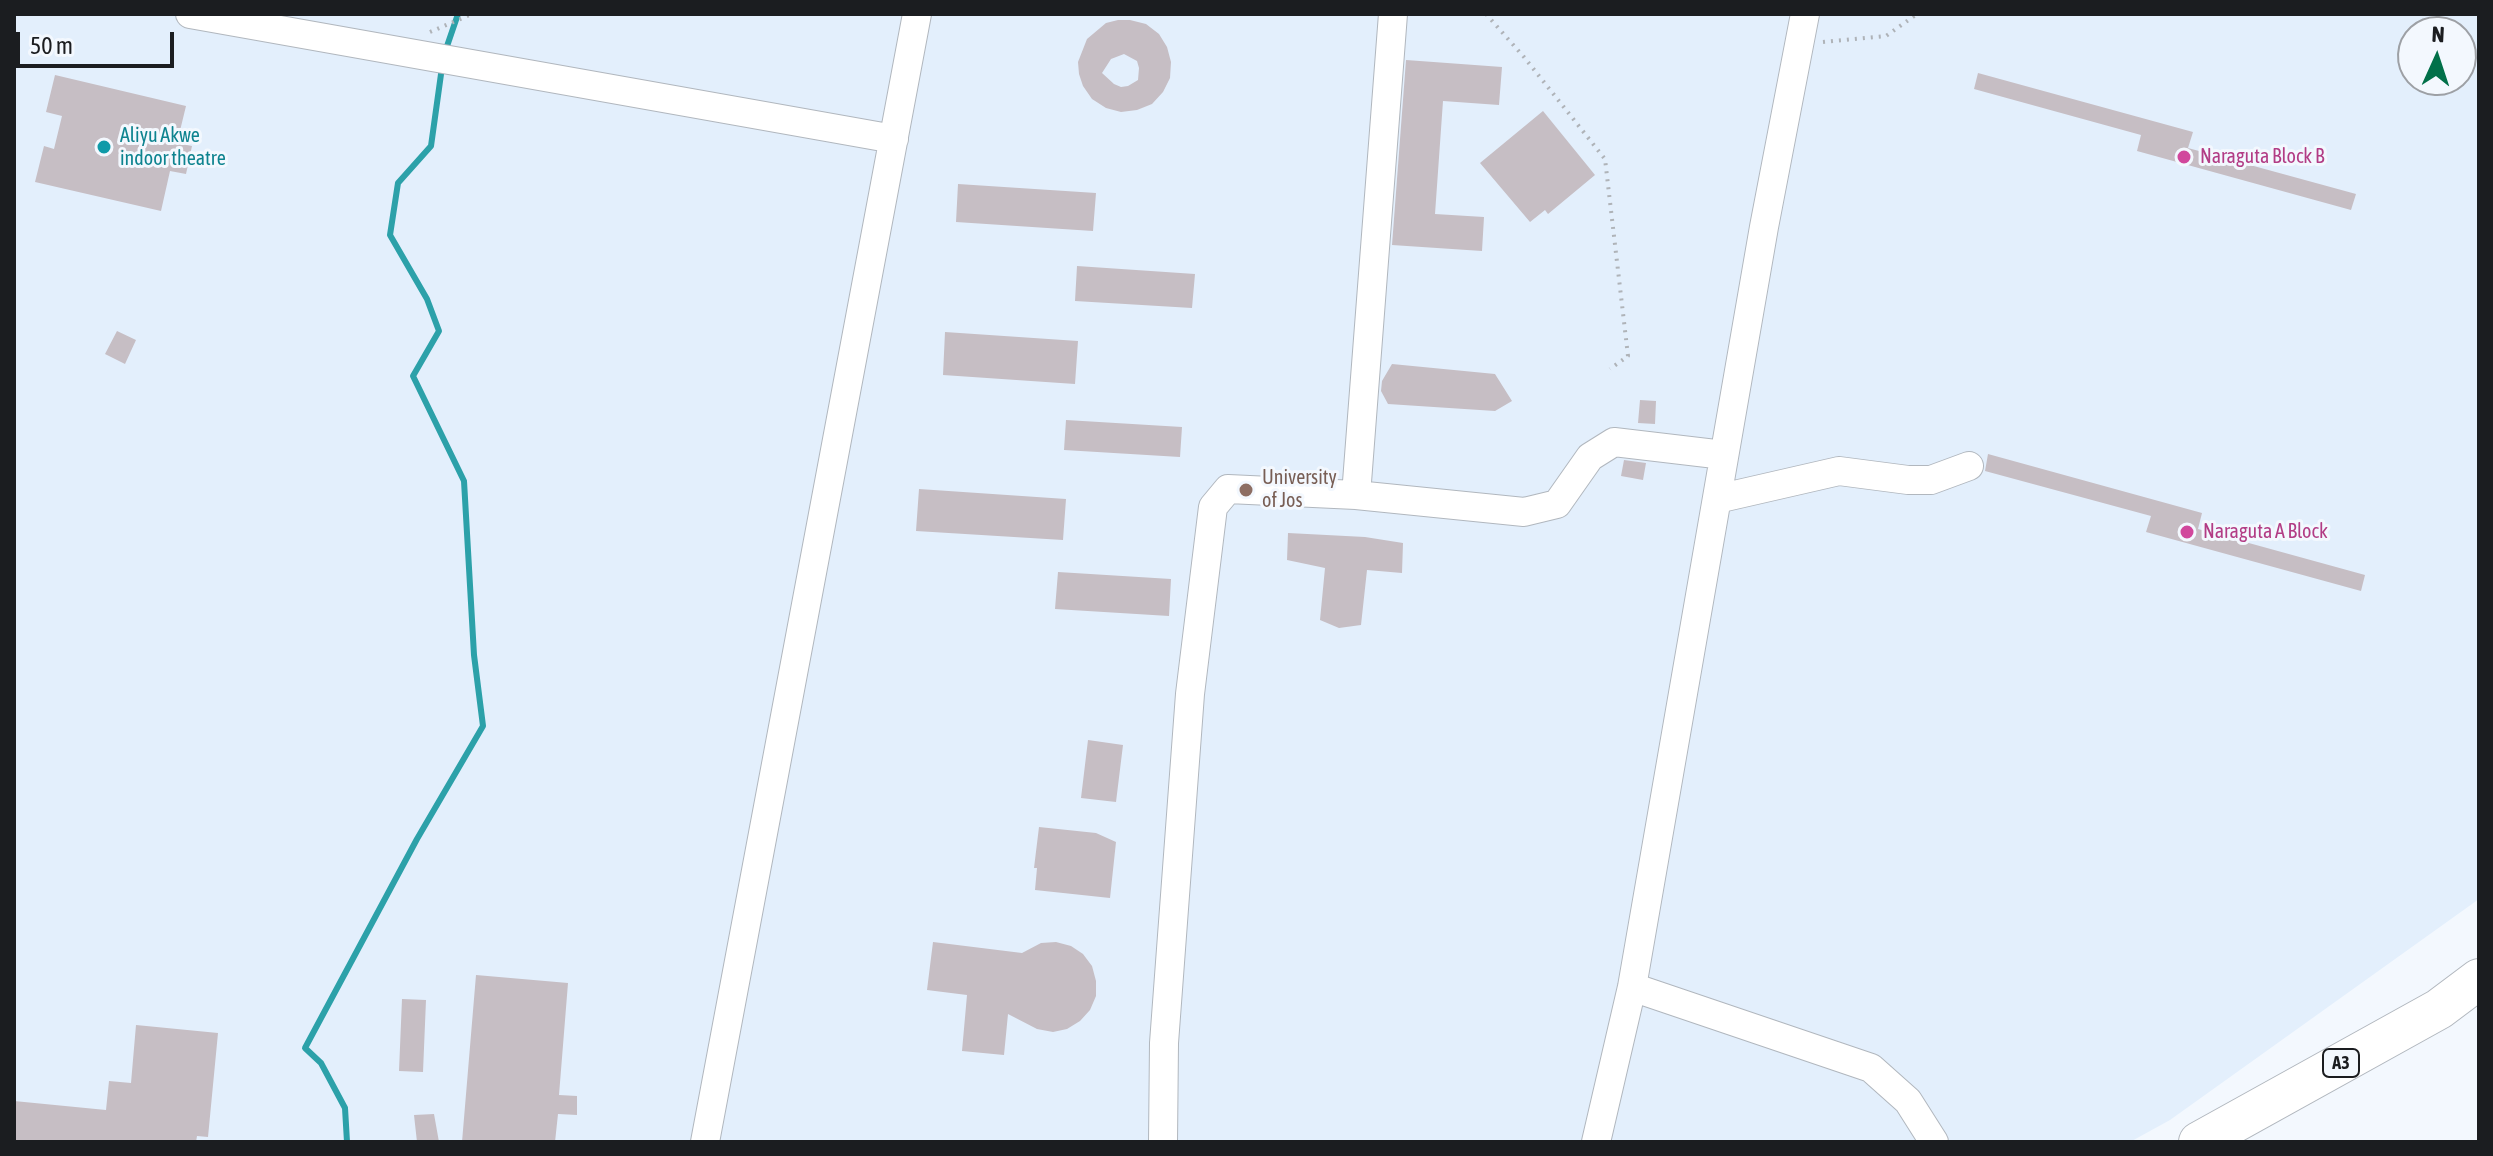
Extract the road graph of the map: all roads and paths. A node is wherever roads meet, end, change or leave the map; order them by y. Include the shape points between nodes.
1 (190, 14) edge
2 (917, 14) edge
3 (1393, 14) edge
4 (1486, 14) edge
5 (1805, 14) edge
6 (1917, 14) edge
7 (1799, 44) junction
8 (894, 139) junction
9 (1610, 369) dead end
10 (1724, 455) junction
11 (1969, 466) dead end
12 (1356, 495) junction
13 (1717, 499) junction
14 (2479, 979) edge
15 (1632, 987) junction
16 (705, 1142) edge
17 (1163, 1142) edge
18 (1596, 1142) edge
19 (1934, 1142) edge
20 (2199, 1142) edge

1 - 8 lane
2 - 8 lane
3 - 12 lane
4 - 9 path via 1605,159 1628,356
5 - 7 lane
6 - 7 path via 1886,36
7 - 10 lane
8 - 16 lane
10 - 12 lane via 1614,442 1590,457 1557,504 1524,512
10 - 13 lane
11 - 13 lane via 1931,480 1839,471
12 - 17 lane via 1228,489 1213,507 1190,694 1164,1043
13 - 15 lane
14 - 20 highway, A3 via 2439,1009
15 - 18 lane
15 - 19 lane via 1871,1068 1908,1101

